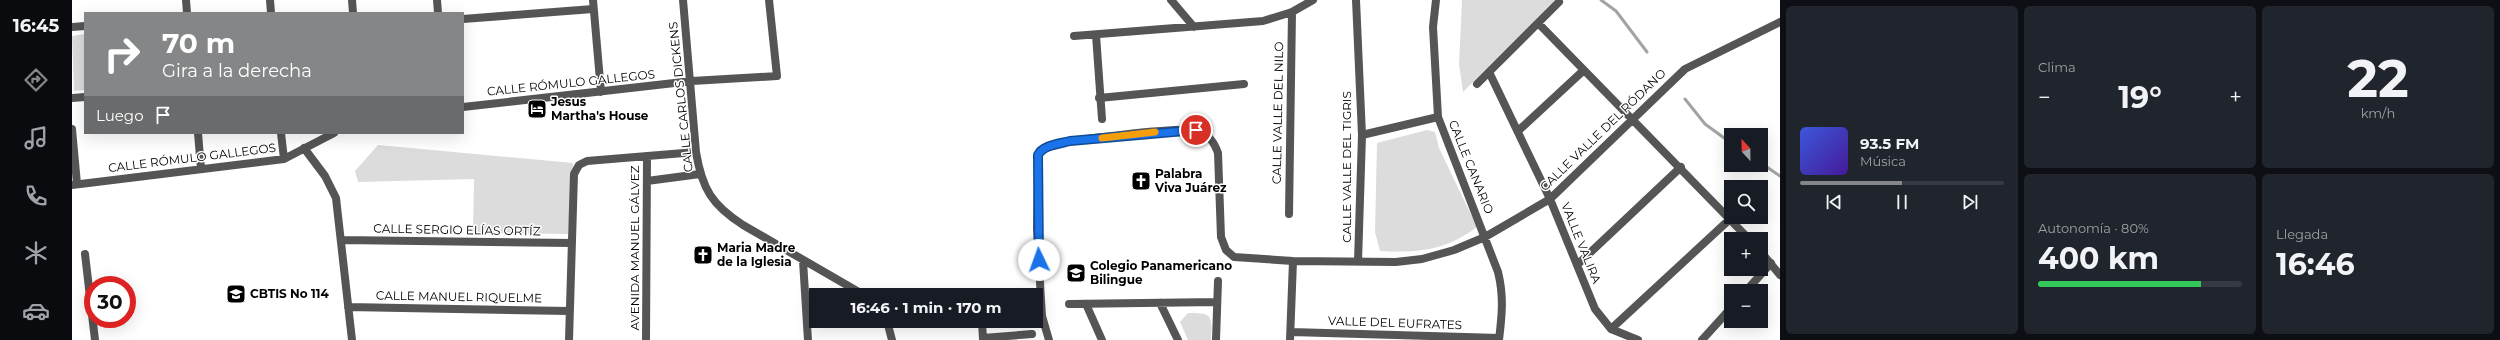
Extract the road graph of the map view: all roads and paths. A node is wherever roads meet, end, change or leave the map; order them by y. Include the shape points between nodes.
1 (186, 0) edge
2 (270, 0) edge
3 (352, 0) edge
4 (437, 0) edge
5 (593, 0) edge
6 (683, 0) edge
7 (770, 0) edge
8 (1171, 0) edge
9 (1313, 0) edge
10 (1356, 0) edge
11 (1436, 0) edge
12 (1559, 2) dead end
13 (593, 10) junction
14 (187, 12) edge
15 (271, 12) edge
16 (353, 12) edge
17 (438, 12) edge
18 (1292, 12) junction
19 (464, 18) edge
20 (1780, 22) edge
21 (1538, 23) junction
22 (84, 26) edge
23 (72, 27) edge
24 (1194, 27) junction
25 (1096, 34) junction
26 (1074, 36) dead end
27 (1584, 70) junction
28 (1489, 72) junction
29 (692, 81) junction
30 (1244, 84) dead end
31 (1477, 84) dead end
32 (601, 92) junction
33 (84, 97) edge
34 (72, 98) edge
35 (1099, 98) junction
36 (464, 107) edge
37 (1438, 117) junction
38 (1102, 119) dead end
39 (1633, 119) junction
40 (72, 129) edge
41 (1518, 131) junction
42 (198, 134) edge
43 (282, 134) edge
44 (332, 134) edge
45 (1362, 135) junction
46 (304, 148) junction
47 (696, 152) junction
48 (647, 156) junction
49 (284, 159) junction
50 (1681, 167) junction
51 (202, 169) junction
52 (700, 174) junction
53 (647, 181) junction
54 (75, 185) edge
55 (1550, 199) junction
56 (1724, 213) edge
57 (1288, 214) dead end
58 (1725, 224) edge
59 (1735, 224) edge
60 (1742, 232) edge
61 (1485, 237) junction
62 (342, 240) junction
63 (572, 243) junction
64 (84, 254) dead end
65 (1768, 260) edge
66 (803, 261) junction
67 (1293, 261) junction
68 (1358, 262) junction
69 (1771, 263) junction
70 (1577, 265) junction
71 (1780, 275) edge
72 (1218, 281) dead end
73 (1752, 284) edge
74 (851, 288) edge
75 (1217, 302) junction
76 (1160, 303) junction
77 (1069, 304) dead end
78 (1086, 304) junction
79 (348, 307) junction
80 (569, 312) junction
81 (1724, 316) edge
82 (889, 328) edge
83 (982, 328) edge
84 (1611, 329) junction
85 (1032, 334) dead end
86 (1290, 336) edge
87 (983, 339) edge
88 (1499, 339) edge
89 (95, 340) edge
90 (352, 340) edge
91 (569, 340) edge
92 (646, 340) edge
93 (808, 340) edge
94 (892, 340) edge
95 (1049, 340) edge
96 (1102, 340) edge
97 (1178, 340) edge
98 (1216, 340) edge
99 (1638, 340) edge
100 (1702, 340) edge

1 - 14 street
2 - 15 street
3 - 16 street
4 - 17 street
5 - 13 street
6 - 29 street, CALLE CARLOS DICKENS
7 - 29 street, CALLE RÓMULO GALLEGOS via 776,76
8 - 24 street
9 - 18 street
10 - 45 street, CALLE VALLE DEL TIGRIS
11 - 37 street, CALLE CANARIO via 1433,27
12 - 21 street
13 - 19 street
13 - 32 street
18 - 24 street via 1263,21
18 - 57 street, CALLE VALLE DEL NILO
20 - 39 street, CALLE VALLE DEL RÓDANO via 1692,64 1666,85
21 - 27 street
21 - 28 street
22 - 23 street
24 - 25 street
25 - 26 street
25 - 35 street
27 - 39 street
27 - 41 street
28 - 31 street
28 - 41 street, VALLE VALIRA
29 - 32 street, CALLE RÓMULO GALLEGOS
29 - 47 street, CALLE CARLOS DICKENS
30 - 35 street
32 - 36 street, CALLE RÓMULO GALLEGOS
33 - 34 street
35 - 38 street
37 - 45 street
37 - 61 street, CALLE CANARIO
39 - 50 street
39 - 55 street, CALLE VALLE DEL RÓDANO
40 - 54 street
41 - 55 street, VALLE VALIRA
42 - 51 street
43 - 49 street
44 - 46 street, CALLE RÓMULO GALLEGOS
45 - 68 street, CALLE VALLE DEL TIGRIS
46 - 49 street, CALLE RÓMULO GALLEGOS
46 - 62 street via 328,180 336,198
47 - 48 street
47 - 52 street, CALLE CARLOS DICKENS
48 - 53 street, AVENIDA MANUEL GÁLVEZ
48 - 63 street via 592,161 579,165 574,174
49 - 51 street, CALLE RÓMULO GALLEGOS
50 - 56 street
50 - 70 street
51 - 54 street, CALLE RÓMULO GALLEGOS
52 - 53 street
52 - 66 street, CALLE CARLOS DICKENS via 711,199 727,214
53 - 92 street, AVENIDA MANUEL GÁLVEZ
55 - 61 street, CALLE VALLE DEL RÓDANO
55 - 70 street, VALLE VALIRA
58 - 84 street
59 - 60 street
61 - 68 street, CALLE VALLE DEL RÓDANO via 1454,250 1422,259
61 - 88 street, CALLE CANARIO via 1503,291
62 - 63 street, CALLE SERGIO ELÍAS ORTÍZ
62 - 79 street
63 - 80 street
64 - 89 street
65 - 69 street
66 - 74 street, CALLE CARLOS DICKENS
66 - 93 street
67 - 68 street, CALLE VALLE DEL RÓDANO
67 - 86 street
67 - 95 street, CALLE VALLE DEL RÓDANO via 1234,257 1223,244 1218,153 1214,142 1196,130 1070,141 1050,146 1038,155 1037,228 1042,305
69 - 71 street
69 - 73 street
70 - 84 street, VALLE VALIRA via 1595,309
72 - 75 street
75 - 76 street
75 - 98 street
76 - 78 street
76 - 97 street
77 - 78 street
78 - 96 street
79 - 80 street, CALLE MANUEL RIQUELME
79 - 90 street
80 - 91 street
81 - 100 street
82 - 94 street
83 - 87 street
84 - 99 street, VALLE VALIRA
85 - 87 street
86 - 88 street, VALLE DEL EUFRATES

